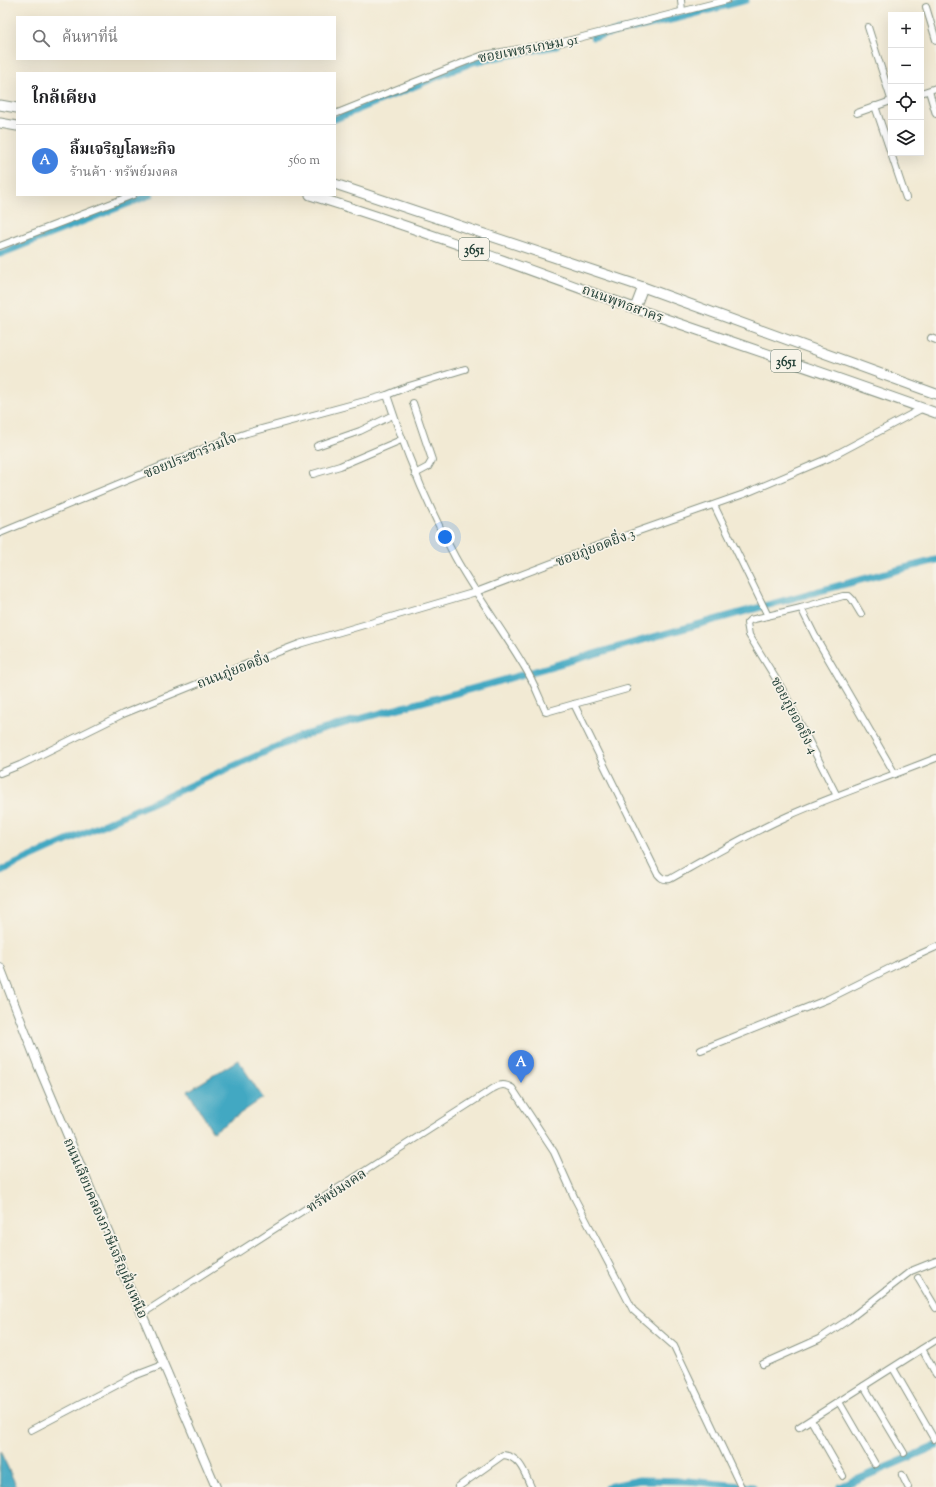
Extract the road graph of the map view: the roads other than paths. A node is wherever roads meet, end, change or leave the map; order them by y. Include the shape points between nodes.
1 (681, 0) edge
2 (727, 0) edge
3 (926, 7) dead end
4 (682, 11) junction
5 (868, 27) dead end
6 (936, 40) edge
7 (936, 88) edge
8 (888, 90) edge
9 (929, 90) junction
10 (924, 92) edge
11 (888, 101) edge
12 (0, 105) edge
13 (875, 106) junction
14 (16, 108) edge
15 (857, 113) dead end
16 (336, 114) edge
17 (936, 114) edge
18 (0, 123) edge
19 (16, 126) edge
20 (336, 184) edge
21 (131, 196) edge
22 (313, 196) edge
23 (906, 198) dead end
24 (0, 246) edge
25 (643, 287) junction
26 (635, 308) junction
27 (465, 369) dead end
28 (936, 394) edge
29 (387, 395) junction
30 (413, 403) dead end
31 (923, 408) junction
32 (936, 413) edge
33 (393, 415) junction
34 (402, 440) junction
35 (317, 446) dead end
36 (313, 474) dead end
37 (415, 474) junction
38 (714, 504) junction
39 (0, 533) edge
40 (476, 592) junction
41 (801, 608) junction
42 (861, 614) dead end
43 (768, 616) junction
44 (627, 689) dead end
45 (574, 704) junction
46 (936, 758) edge
47 (0, 774) edge
48 (895, 774) junction
49 (837, 796) junction
50 (936, 947) edge
51 (0, 967) edge
52 (701, 1050) dead end
53 (936, 1261) edge
54 (918, 1278) dead end
55 (936, 1308) edge
56 (142, 1314) junction
57 (936, 1340) edge
58 (922, 1349) junction
59 (763, 1364) dead end
60 (163, 1365) junction
61 (893, 1368) junction
62 (936, 1374) edge
63 (864, 1386) junction
64 (839, 1402) junction
65 (811, 1420) junction
66 (799, 1428) dead end
67 (31, 1430) dead end
68 (934, 1439) dead end
69 (904, 1453) dead end
70 (875, 1464) dead end
71 (843, 1476) dead end
72 (902, 1476) dead end
73 (216, 1487) edge
74 (458, 1487) edge
75 (531, 1487) edge
76 (741, 1487) edge
77 (908, 1487) edge

1 - 4 street
2 - 4 street, ซอยเพชรเกษม 91
3 - 6 street
4 - 16 street, ซอยเพชรเกษม 91 via 563,42 484,55
5 - 8 street
7 - 9 street
9 - 10 street
9 - 17 street
11 - 13 street
12 - 14 main road
13 - 15 street
13 - 23 street
18 - 19 main road
20 - 25 main road, ถนนพุทธสาคร / 3651
21 - 24 street
22 - 26 main road, ถนนพุทธสาคร / 3651 via 443,238
25 - 26 main road
25 - 28 main road, ถนนพุทธสาคร / 3651
26 - 31 main road, ถนนพุทธสาคร / 3651
27 - 29 street, ซอยประชาร่วมใจ
29 - 33 street
29 - 39 street, ซอยประชาร่วมใจ via 217,443
30 - 37 street via 432,460 428,467
31 - 32 main road, ถนนพุทธสาคร / 3651
31 - 38 street, ซอยภู่ยอดยิ่ง 3 via 829,458
33 - 34 street
33 - 35 street via 360,431
34 - 36 street via 340,466
34 - 37 street
37 - 40 street via 455,558
38 - 40 street, ซอยภู่ยอดยิ่ง 3 via 599,544
38 - 43 street
40 - 45 street via 525,667 546,712
40 - 47 street, ถนนภู่ยอดยิ่ง via 299,644 123,714
41 - 42 street via 849,596
41 - 43 street
41 - 48 street
43 - 49 street, ซอยภู่ยอดยิ่ง 4 via 750,620 747,623 749,635 784,692
44 - 45 street
45 - 49 street via 657,873 665,880 787,817
46 - 48 street
48 - 49 street
50 - 52 street via 828,998
51 - 56 main road, ถนนเลียบคลองภาษีเจริญฝั่งเหนือ via 111,1238 126,1281
53 - 59 street via 911,1271 818,1340
54 - 55 street
56 - 60 main road, ถนนเลียบคลองภาษีเจริญฝั่งเหนือ
56 - 76 street, ทรัพย์มงคล via 494,1088 506,1084 512,1088 554,1152 632,1310 674,1346
57 - 58 street
58 - 61 street
58 - 62 street
60 - 67 street via 134,1376
60 - 73 main road, ถนนเลียบคลองภาษีเจริญฝั่งเหนือ
61 - 63 street
61 - 68 street
63 - 64 street
63 - 69 street
64 - 65 street
64 - 70 street
65 - 66 street
65 - 71 street
72 - 77 street
74 - 75 street via 503,1455 510,1455 520,1465

